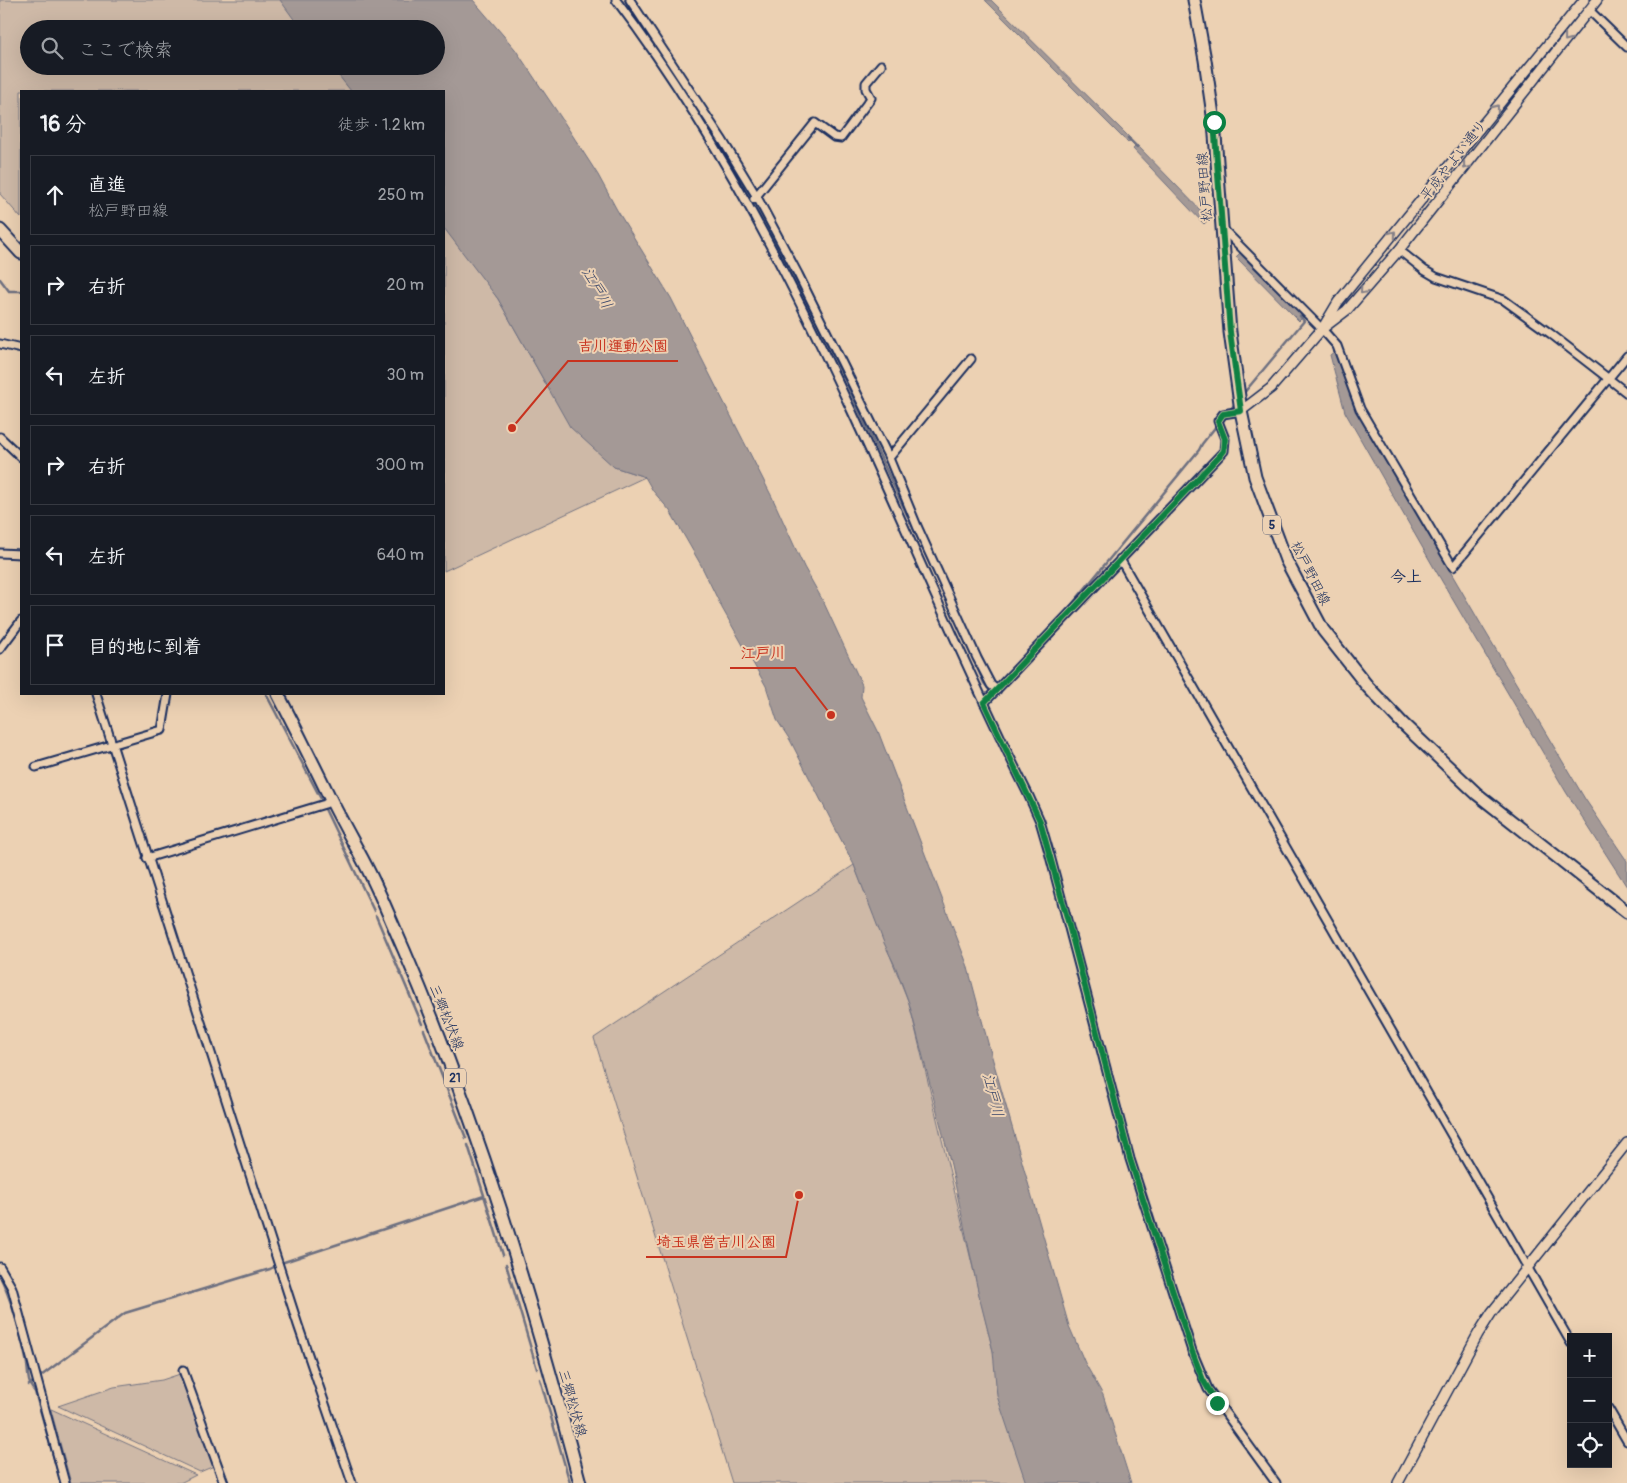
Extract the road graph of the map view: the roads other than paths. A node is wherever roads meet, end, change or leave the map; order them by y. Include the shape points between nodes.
1 (616, 0) edge
2 (630, 0) edge
3 (1194, 0) edge
4 (1597, 0) edge
5 (1582, 1) edge
6 (1589, 10) junction
7 (1627, 48) edge
8 (881, 65) dead end
9 (757, 197) junction
10 (748, 203) junction
11 (1222, 227) junction
12 (0, 230) edge
13 (1399, 250) junction
14 (20, 252) edge
15 (1322, 329) junction
16 (0, 344) edge
17 (20, 350) edge
18 (1627, 356) edge
19 (971, 359) dead end
20 (1609, 378) junction
21 (1627, 392) edge
22 (1241, 411) junction
23 (0, 437) edge
24 (20, 456) edge
25 (889, 458) junction
26 (0, 553) edge
27 (20, 554) edge
28 (1120, 559) junction
29 (20, 622) edge
30 (0, 649) edge
31 (998, 690) junction
32 (96, 695) edge
33 (168, 695) edge
34 (279, 695) edge
35 (984, 703) junction
36 (111, 744) junction
37 (36, 767) dead end
38 (331, 800) junction
39 (147, 858) junction
40 (1627, 912) edge
41 (1627, 1143) edge
42 (0, 1267) edge
43 (1527, 1267) junction
44 (1567, 1336) edge
45 (182, 1370) dead end
46 (1612, 1415) edge
47 (1627, 1441) edge
48 (65, 1483) edge
49 (224, 1483) edge
50 (352, 1483) edge
51 (580, 1483) edge
52 (1276, 1483) edge
53 (1398, 1483) edge

1 - 10 street via 706,131
2 - 9 street
3 - 11 main road, 松戸野田線 / 5 via 1214,122
4 - 6 street, 平成やよい通り
15 -> 5 street, 平成やよい通り via 1338,302
6 - 7 street
6 -> 13 street, 平成やよい通り
8 - 9 street via 866,83 871,98 841,138 834,137 815,123
9 - 10 street
9 - 25 street
10 - 35 street via 851,406
11 - 15 street
11 - 22 main road, 松戸野田線 / 5 via 1230,332
12 - 14 main road
13 -> 15 street, 平成やよい通り via 1347,310
13 - 20 street via 1436,277 1504,300
15 - 20 street via 1337,346 1360,409 1453,567
15 - 22 street, 平成やよい通り via 1271,388
16 - 17 street
18 - 20 street
19 - 25 street
20 - 21 street
22 - 28 street via 1223,414 1218,421 1225,439 1224,451
22 - 40 main road, 松戸野田線 / 5 via 1270,520 1286,560 1323,630 1368,688 1477,794
23 - 24 street
25 - 31 street via 976,658 990,685
26 - 27 street
28 - 31 street
28 - 43 street
29 - 30 street
31 - 35 street
32 - 36 street
33 - 36 street via 162,730
34 - 38 main road, 三郷松伏線 / 21
35 - 52 street via 1045,836 1130,1159 1197,1366 1217,1403
36 - 37 street
36 - 39 street
38 - 39 street
38 - 51 main road, 三郷松伏線 / 21 via 366,866 404,950 477,1138 515,1256
39 - 50 street
41 - 43 street
42 - 48 street via 12,1288
43 - 44 street
43 - 53 street via 1478,1334
45 - 49 street
46 - 47 street

